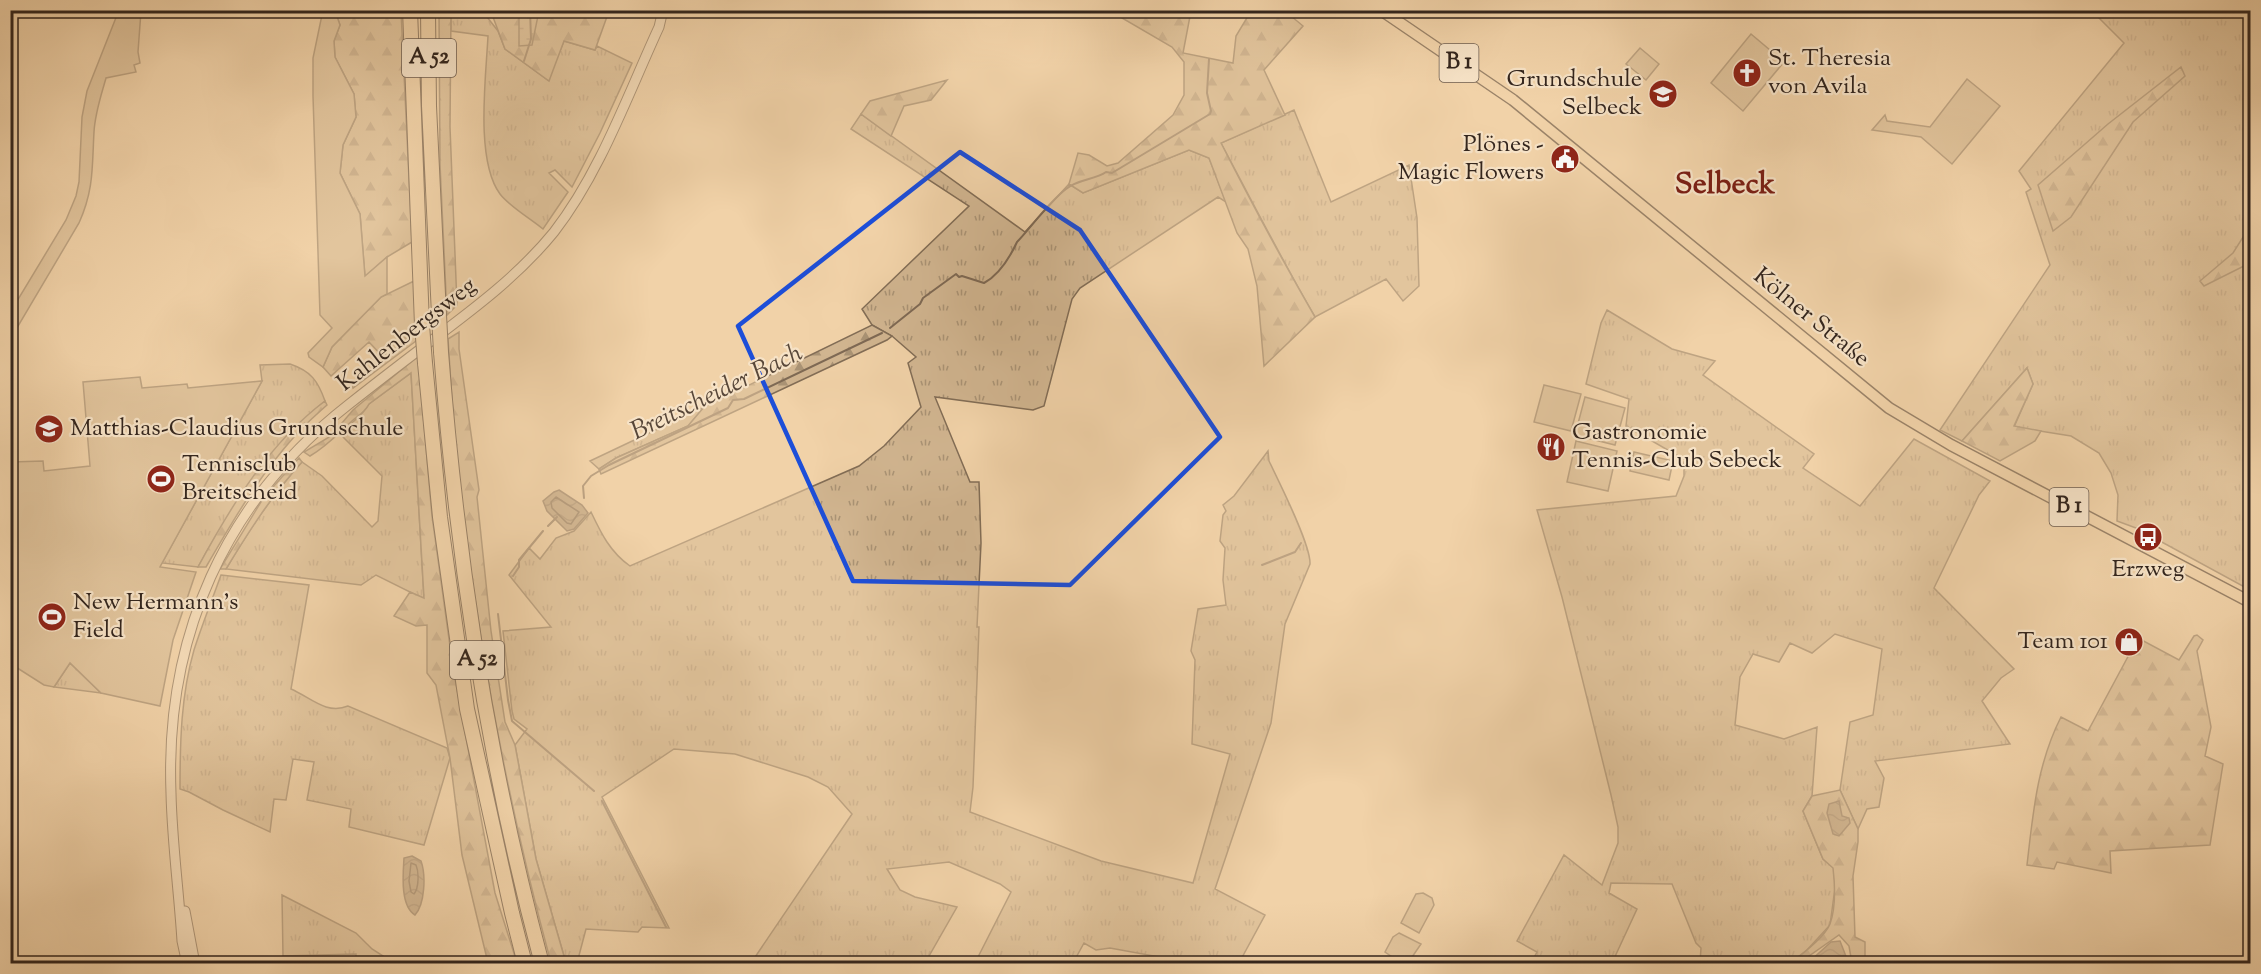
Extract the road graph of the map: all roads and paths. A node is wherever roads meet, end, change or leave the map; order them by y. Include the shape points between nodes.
1 (410, 10) edge
2 (428, 10) edge
3 (663, 10) edge
4 (670, 10) edge
5 (1381, 10) edge
6 (659, 27) junction
7 (2250, 602) edge
8 (179, 885) junction
9 (187, 963) edge
10 (195, 963) edge
11 (525, 963) edge
12 (542, 963) edge

1 - 11 highway, A 52, bridge via 422,325 440,517 467,709
2 - 12 highway, A 52, bridge via 441,352 456,515 504,812
3 - 6 street, Kahlenbergsweg
4 - 6 street, Kahlenbergsweg
5 - 7 main road, Kölner Straße / B 1 via 1513,100 1889,408
6 - 8 street, Kahlenbergsweg via 595,163 552,234 487,298 308,438 265,486 236,528 198,605 177,687 171,794
8 - 9 street, Kahlenbergsweg
8 - 10 street, Kahlenbergsweg

